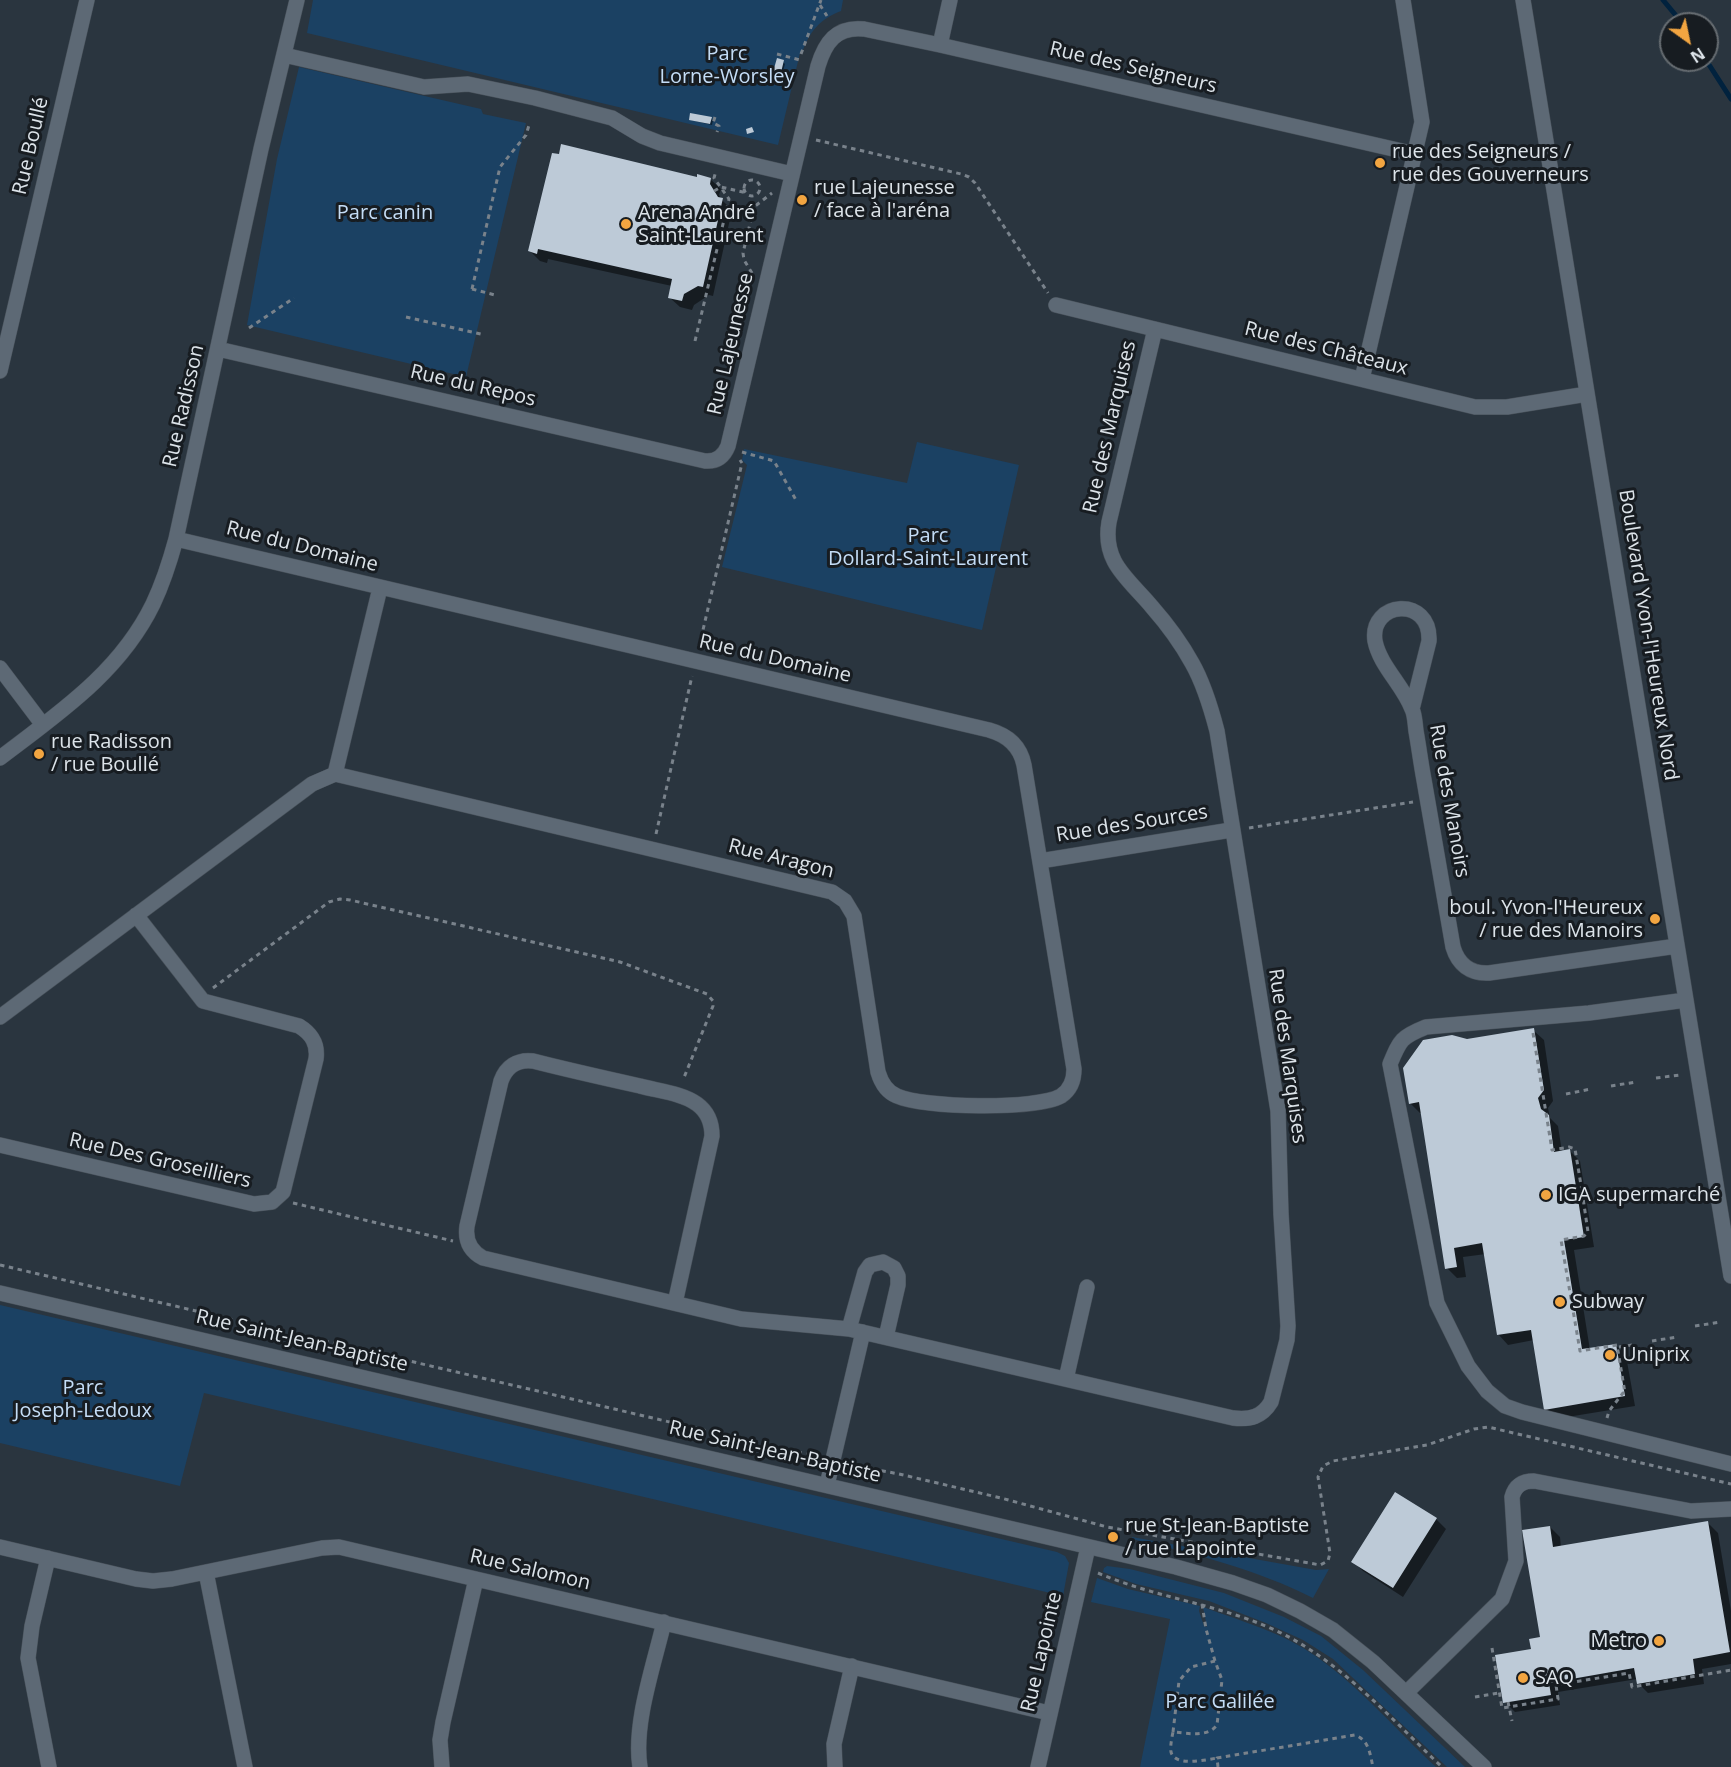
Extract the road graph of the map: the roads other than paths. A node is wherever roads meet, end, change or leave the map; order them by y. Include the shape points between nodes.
1 (87, 0) edge
2 (297, 0) edge
3 (950, 0) edge
4 (1404, 0) edge
5 (1523, 0) edge
6 (841, 32) joint
7 (940, 45) junction
8 (284, 55) junction
9 (1415, 154) junction
10 (792, 174) junction
11 (1056, 305) road end
12 (1155, 329) junction
13 (218, 349) junction
14 (0, 371) edge
15 (1362, 379) junction
16 (1587, 394) junction
17 (718, 459) joint
18 (176, 539) junction
19 (380, 588) junction
20 (0, 668) edge
21 (1412, 709) junction
22 (43, 725) junction
23 (0, 758) edge
24 (335, 774) junction
25 (1231, 830) junction
26 (1040, 861) junction
27 (136, 915) junction
28 (1677, 946) junction
29 (1686, 1000) junction
30 (0, 1017) edge
31 (1066, 1092) joint
32 (0, 1145) edge
33 (1731, 1276) edge
34 (1087, 1287) dead end
35 (0, 1293) edge
36 (675, 1303) junction
37 (856, 1331) junction
38 (886, 1337) junction
39 (1066, 1379) junction
40 (1731, 1464) edge
41 (827, 1485) junction
42 (1731, 1509) edge
43 (1088, 1546) junction
44 (0, 1547) edge
45 (48, 1558) junction
46 (206, 1572) junction
47 (476, 1579) junction
48 (664, 1622) junction
49 (852, 1666) junction
50 (1406, 1693) junction
51 (1049, 1713) junction
52 (49, 1767) edge
53 (246, 1767) edge
54 (442, 1767) edge
55 (640, 1767) edge
56 (835, 1767) edge
57 (1038, 1767) edge
58 (1484, 1767) edge

1 - 14 street, Rue Boullé
2 - 8 street, Rue Radisson
3 - 7 street
4 - 9 street via 1422,117
5 - 16 street, Boulevard Yvon-l'Heureux Nord
6 - 7 street, Rue des Seigneurs via 864,29
6 - 10 street, Rue Lajeunesse via 827,43 820,57
7 - 9 street, Rue des Seigneurs
8 - 10 street via 424,87 468,84 535,98 612,118 660,143
8 - 13 street, Rue Radisson
9 - 15 street
10 - 17 street, Rue Lajeunesse via 728,446
11 - 12 street, Rue des Châteaux
12 - 15 street, Rue des Châteaux
12 - 25 street, Rue des Marquises via 1109,522 1108,543 1118,568 1168,625 1201,680 1217,731
13 - 17 street, Rue du Repos via 705,461
13 - 18 street, Rue Radisson
15 - 16 street, Rue des Châteaux via 1486,408
16 - 28 street, Boulevard Yvon-l'Heureux Nord
18 - 19 street, Rue du Domaine
18 - 22 street, Rue Radisson via 156,598 126,647 94,685
19 - 24 street
19 - 26 street, Rue du Domaine via 999,733 1014,743 1023,759
20 - 22 street
21 - 21 street, Rue des Manoirs via 1429,631 1418,614 1402,608 1383,616 1375,639 1381,657
21 - 28 street, Rue des Manoirs via 1453,947 1463,965 1472,971 1489,973
22 - 23 street, Rue Radisson
24 - 27 street via 312,784
24 - 31 street, Rue Aragon via 837,894 852,910 878,1072 892,1094 939,1104 982,1106 1049,1100
25 - 26 street, Rue des Sources
25 - 39 street, Rue des Marquises via 1278,1112 1288,1326 1273,1397 1262,1413 1243,1419
26 - 31 street, Rue du Domaine via 1074,1069
27 - 30 street
27 - 32 street, Rue Des Groseilliers via 199,998 299,1026 311,1035 316,1059 283,1192 276,1199 254,1204
28 - 29 street, Boulevard Yvon-l'Heureux Nord
29 - 33 street, Boulevard Yvon-l'Heureux Nord
29 - 40 street via 1588,1014 1426,1027 1399,1042 1390,1064 1437,1303 1468,1366 1487,1391 1505,1406 1522,1412
34 - 39 street
35 - 41 street, Rue Saint-Jean-Baptiste
36 - 36 street, Rue des Marquises via 488,1259 469,1245 467,1226 501,1081 513,1065 532,1061 676,1095 703,1110 712,1136
36 - 37 street, Rue des Marquises via 746,1320
37 - 38 street, Rue des Marquises
37 - 38 street via 865,1272 874,1263 883,1262 894,1268 899,1280
37 - 41 street
38 - 39 street, Rue des Marquises
41 - 43 street, Rue Saint-Jean-Baptiste
42 - 50 street via 1691,1511 1534,1481 1521,1484 1512,1497 1516,1561 1502,1599
43 - 50 street, Rue Saint-Jean-Baptiste via 1211,1576 1285,1603 1342,1636
43 - 51 street, Rue Lapointe
44 - 45 street, Rue Salomon
45 - 46 street, Rue Salomon via 144,1580
45 - 52 street via 28,1658
46 - 47 street, Rue Salomon via 333,1546
46 - 53 street
47 - 48 street, Rue Salomon
47 - 54 street via 442,1722
48 - 49 street, Rue Salomon
48 - 55 street via 640,1727
49 - 51 street, Rue Salomon
49 - 56 street via 835,1736
50 - 58 street, Rue Saint-Jean-Baptiste
51 - 57 street, Rue Lapointe

